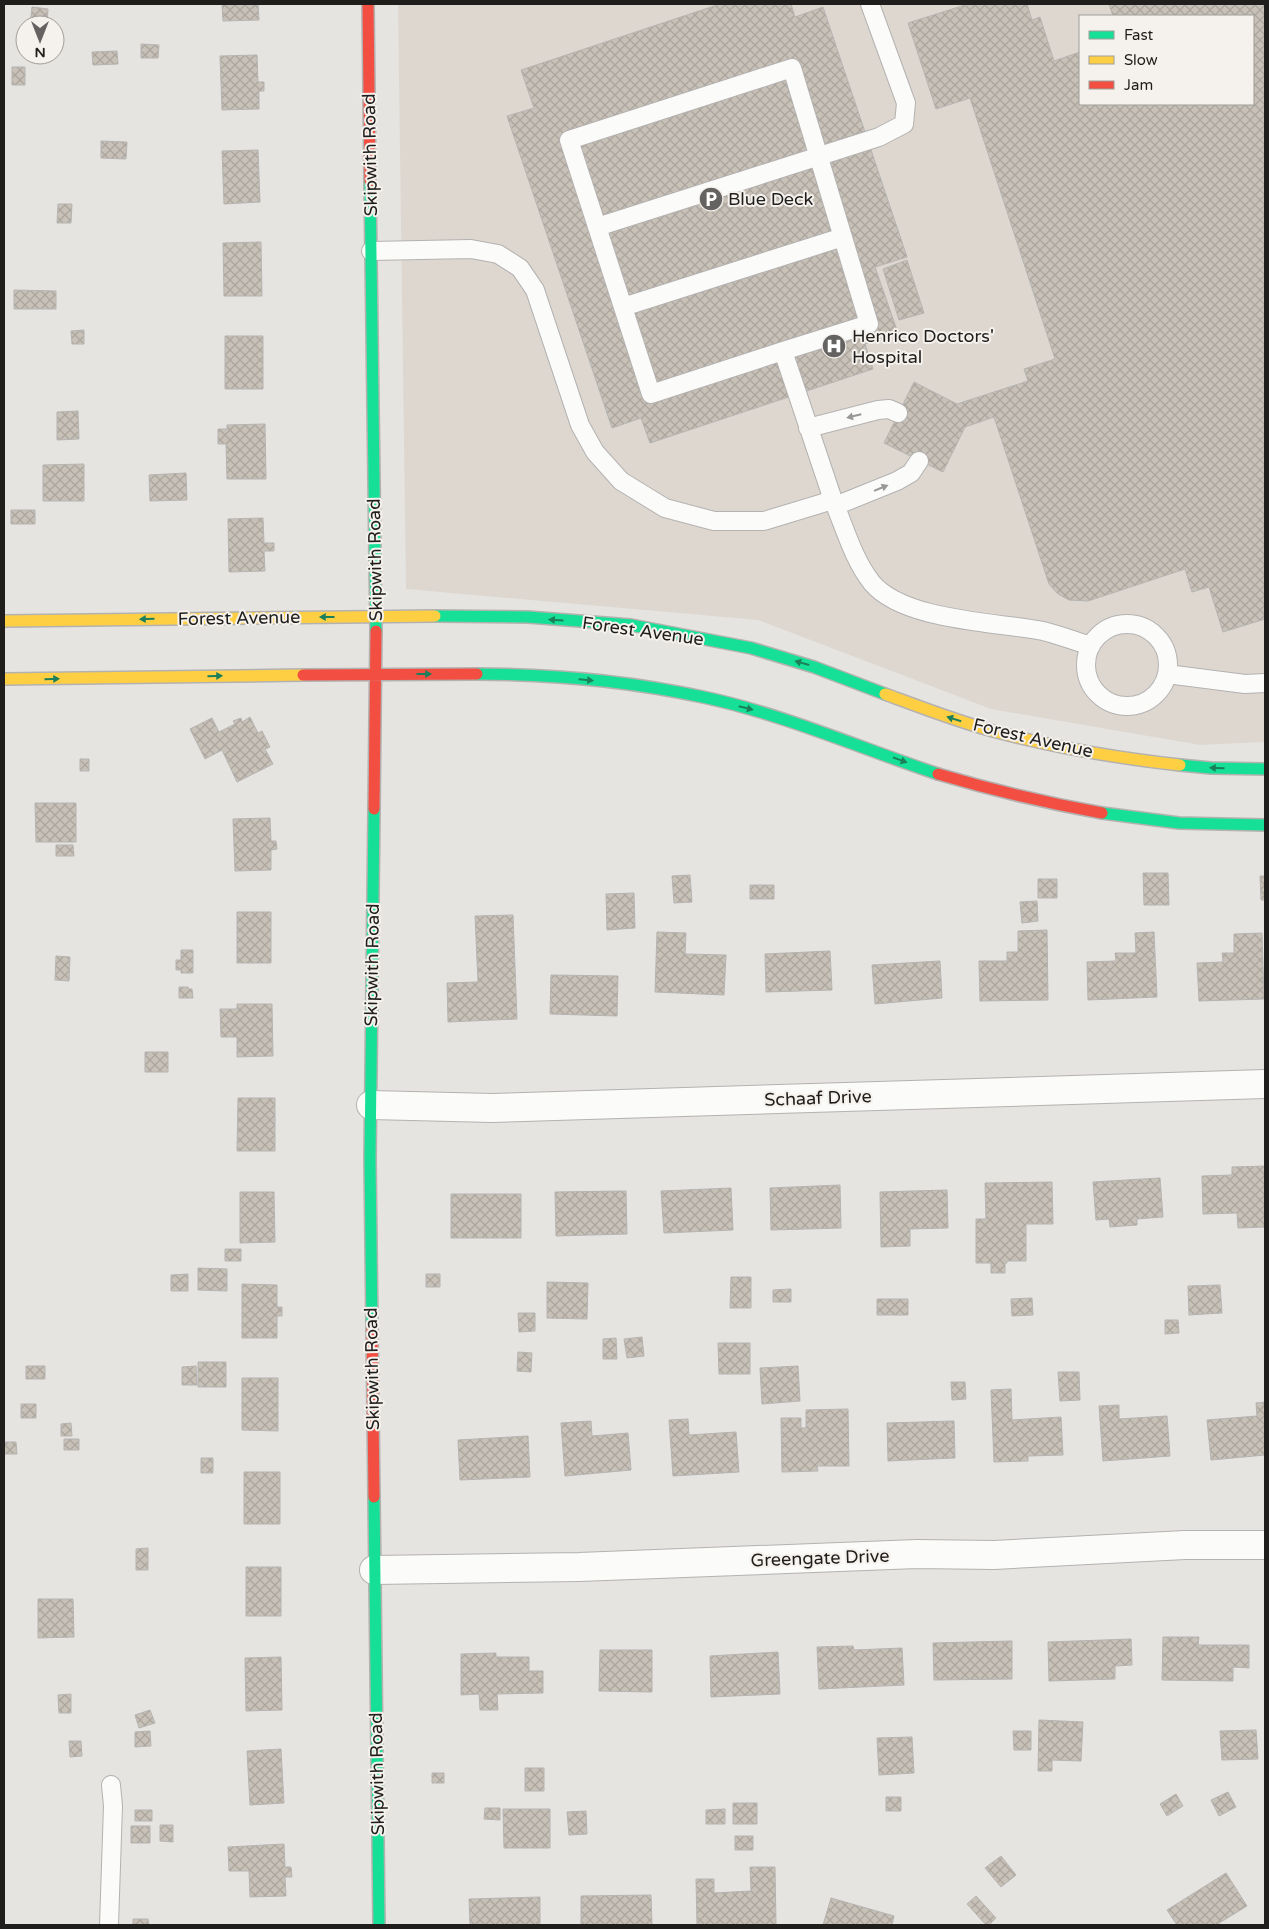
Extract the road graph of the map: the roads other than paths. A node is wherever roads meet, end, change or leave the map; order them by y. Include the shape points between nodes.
1 (368, 4) edge
2 (870, 4) edge
3 (819, 156) junction
4 (597, 227) junction
5 (843, 237) junction
6 (371, 251) junction
7 (623, 307) junction
8 (783, 351) junction
9 (898, 414) dead end
10 (808, 428) junction
11 (919, 460) dead end
12 (834, 503) junction
13 (376, 616) junction
14 (4, 621) edge
15 (1091, 646) junction
16 (375, 674) junction
17 (1167, 674) junction
18 (4, 679) edge
19 (1265, 683) edge
20 (1265, 769) edge
21 (1265, 825) edge
22 (1265, 1084) edge
23 (371, 1105) junction
24 (1265, 1545) edge
25 (374, 1570) junction
26 (111, 1785) dead end
27 (109, 1925) edge
28 (379, 1925) edge

1 - 6 main road, Skipwith Road
2 - 3 lane via 906,103 904,124 879,137
3 - 4 lane
3 - 4 lane via 792,68 569,140
3 - 5 lane
4 - 7 lane
5 - 7 lane
5 - 8 lane via 870,324
6 - 12 lane via 471,249 498,254 520,268 534,290 580,425 595,452 621,481 665,508 714,521 764,521
6 - 13 main road, Skipwith Road
7 - 8 lane via 652,394
8 - 10 lane
9 -> 10 lane via 889,409 878,410
10 - 12 lane
12 -> 11 lane via 897,482 911,473
12 - 15 lane via 858,562 874,584 906,605 1044,632
13 -> 14 main road, Forest Avenue
13 - 16 main road, Skipwith Road
20 -> 13 main road, Forest Avenue via 1211,768 1146,761 994,731 751,648 631,625 528,618
15 - 17 lane via 1105,630 1118,625 1146,628 1164,648
15 - 17 lane via 1086,664 1088,678 1100,695 1117,704 1142,703 1162,686
18 -> 16 main road
16 -> 21 main road via 519,674 636,685 764,713 937,774 1055,805 1179,823
16 - 23 main road, Skipwith Road
17 - 19 lane via 1236,683
22 - 23 street, Schaaf Drive via 492,1108
23 - 25 main road, Skipwith Road
24 - 25 street, Greengate Drive via 1185,1545 994,1555 917,1554 579,1567
25 - 28 main road, Skipwith Road
26 - 27 lane

